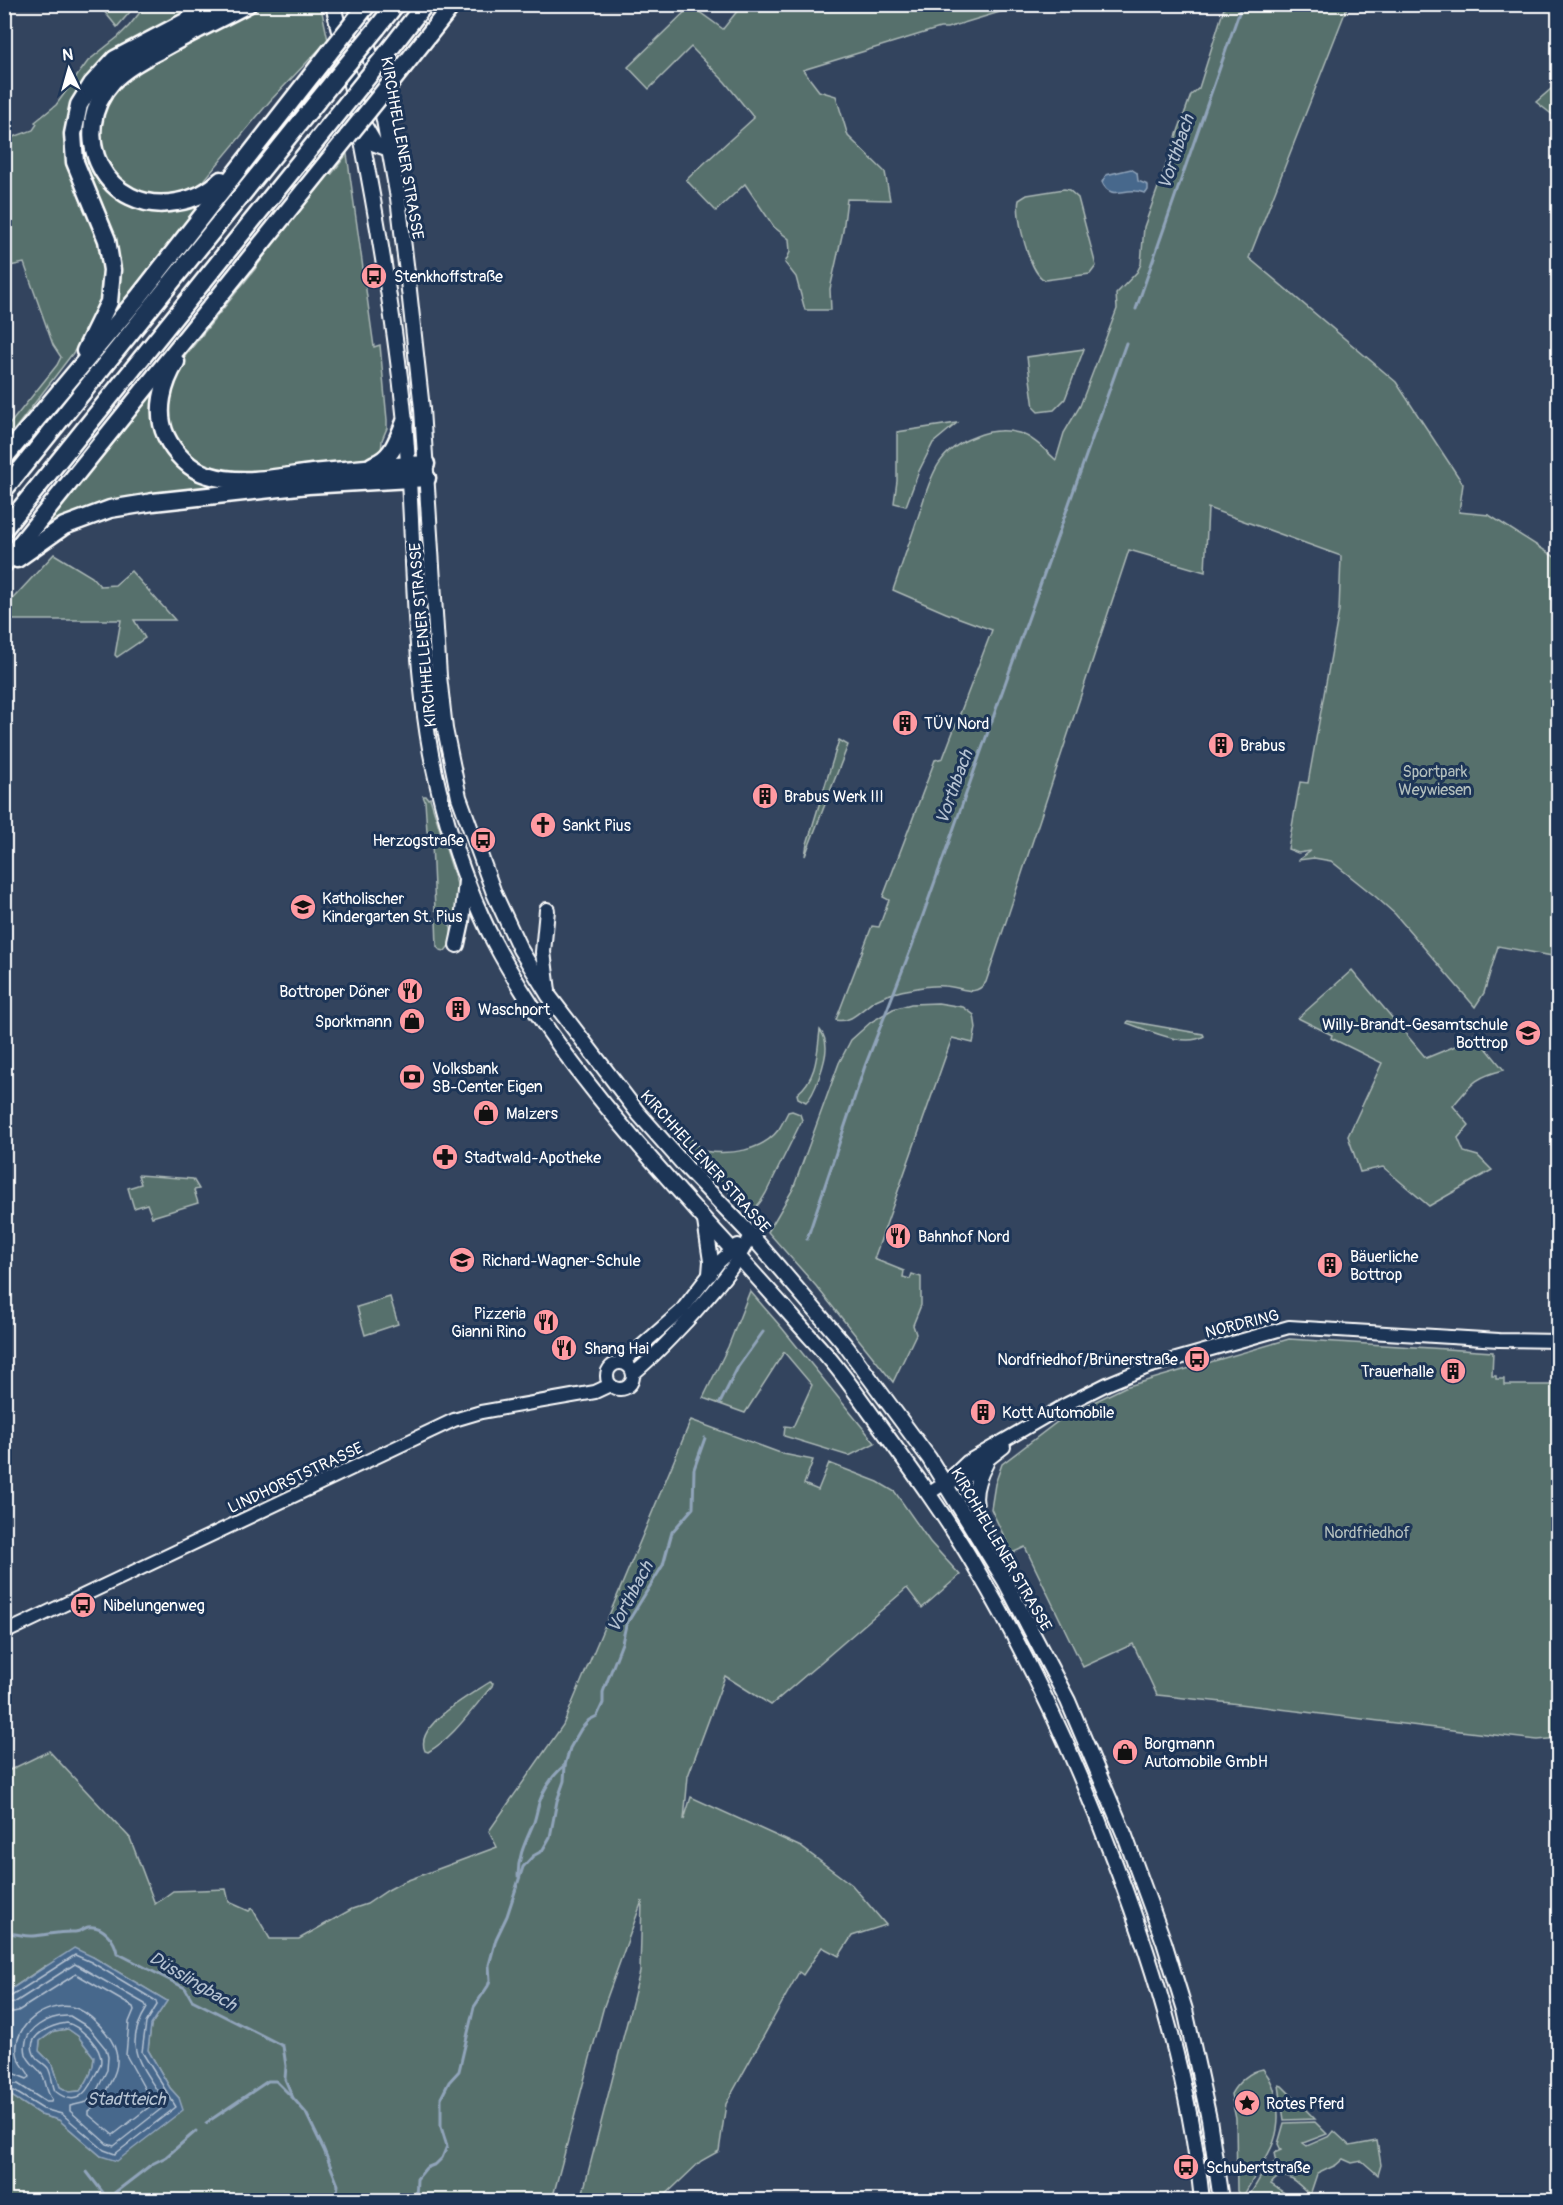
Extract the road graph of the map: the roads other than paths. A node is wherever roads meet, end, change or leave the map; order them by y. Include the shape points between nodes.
1 (219, 4) edge
2 (248, 4) edge
3 (333, 4) edge
4 (358, 4) edge
5 (368, 4) edge
6 (396, 4) edge
7 (425, 4) edge
8 (453, 4) edge
9 (354, 121) junction
10 (271, 127) junction
11 (385, 148) junction
12 (212, 307) junction
13 (39, 415) junction
14 (405, 422) junction
15 (4, 458) edge
16 (368, 467) junction
17 (426, 471) junction
18 (408, 472) junction
19 (4, 490) edge
20 (4, 529) edge
21 (4, 566) edge
22 (466, 875) junction
23 (547, 910) dead end
24 (457, 945) dead end
25 (549, 996) junction
26 (704, 1219) junction
27 (751, 1235) junction
28 (736, 1254) junction
29 (710, 1274) junction
30 (1558, 1341) edge
31 (622, 1363) junction
32 (633, 1374) junction
33 (610, 1385) junction
34 (1023, 1430) junction
35 (986, 1463) junction
36 (945, 1483) junction
37 (928, 1494) junction
38 (987, 1550) junction
39 (4, 1633) edge
40 (1202, 2200) edge
41 (1221, 2200) edge

1 - 13 highway via 115,59 79,105 73,134 75,162 107,240 112,270 109,302 87,349
2 - 10 highway via 119,75 98,105 93,143 100,168 119,190 147,204 163,205 211,190
3 - 9 main road, KIRCHHELLENER STRASSE
4 - 11 main road, KIRCHHELLENER STRASSE
5 - 10 highway, bridge
6 - 19 highway, bridge
7 - 9 highway, bridge via 383,58
8 - 9 highway, bridge via 389,85
9 - 11 main road, KIRCHHELLENER STRASSE
9 - 12 highway
9 - 14 main road, KIRCHHELLENER STRASSE via 386,276
9 - 20 highway
10 - 13 highway via 137,299
11 - 17 main road, KIRCHHELLENER STRASSE via 398,198
12 - 16 highway via 207,322 172,369 162,399 164,432 187,463 207,475 240,480
12 - 21 highway
13 - 15 highway
14 - 16 highway via 391,454
14 - 18 main road, KIRCHHELLENER STRASSE
16 - 18 highway
17 - 18 highway
17 - 25 main road, KIRCHHELLENER STRASSE via 439,676 459,797 511,930
18 - 21 highway via 110,509 64,526
18 - 22 main road, KIRCHHELLENER STRASSE via 423,700 434,771
22 - 24 main road
22 - 26 main road, KIRCHHELLENER STRASSE via 494,940 561,1047
23 - 25 main road via 543,952
25 - 27 main road, KIRCHHELLENER STRASSE via 639,1114
26 - 28 main road, KIRCHHELLENER STRASSE
26 - 29 main road
27 - 28 street
27 - 36 main road, KIRCHHELLENER STRASSE via 836,1333
28 - 29 street
28 - 32 street via 719,1286
28 - 37 main road, KIRCHHELLENER STRASSE via 837,1367
29 - 31 street via 681,1311
30 - 34 street, NORDRING via 1499,1341 1289,1327 1148,1367 1107,1384
31 - 32 street
31 - 33 street via 609,1370
32 - 33 street via 627,1388
33 - 39 street, LINDHORSTSTRASSE via 595,1392 454,1420
34 - 35 street, NORDRING
34 - 36 street, NORDRING via 967,1462
35 - 36 street, NORDRING via 963,1479
35 - 38 main road via 975,1502 976,1514 988,1537
36 - 37 street, NORDRING
36 - 38 main road, KIRCHHELLENER STRASSE
37 - 40 main road, KIRCHHELLENER STRASSE via 973,1563 1030,1666 1104,1834 1168,2019 1181,2071
38 - 41 main road, KIRCHHELLENER STRASSE via 1068,1701 1164,1942 1198,2068

